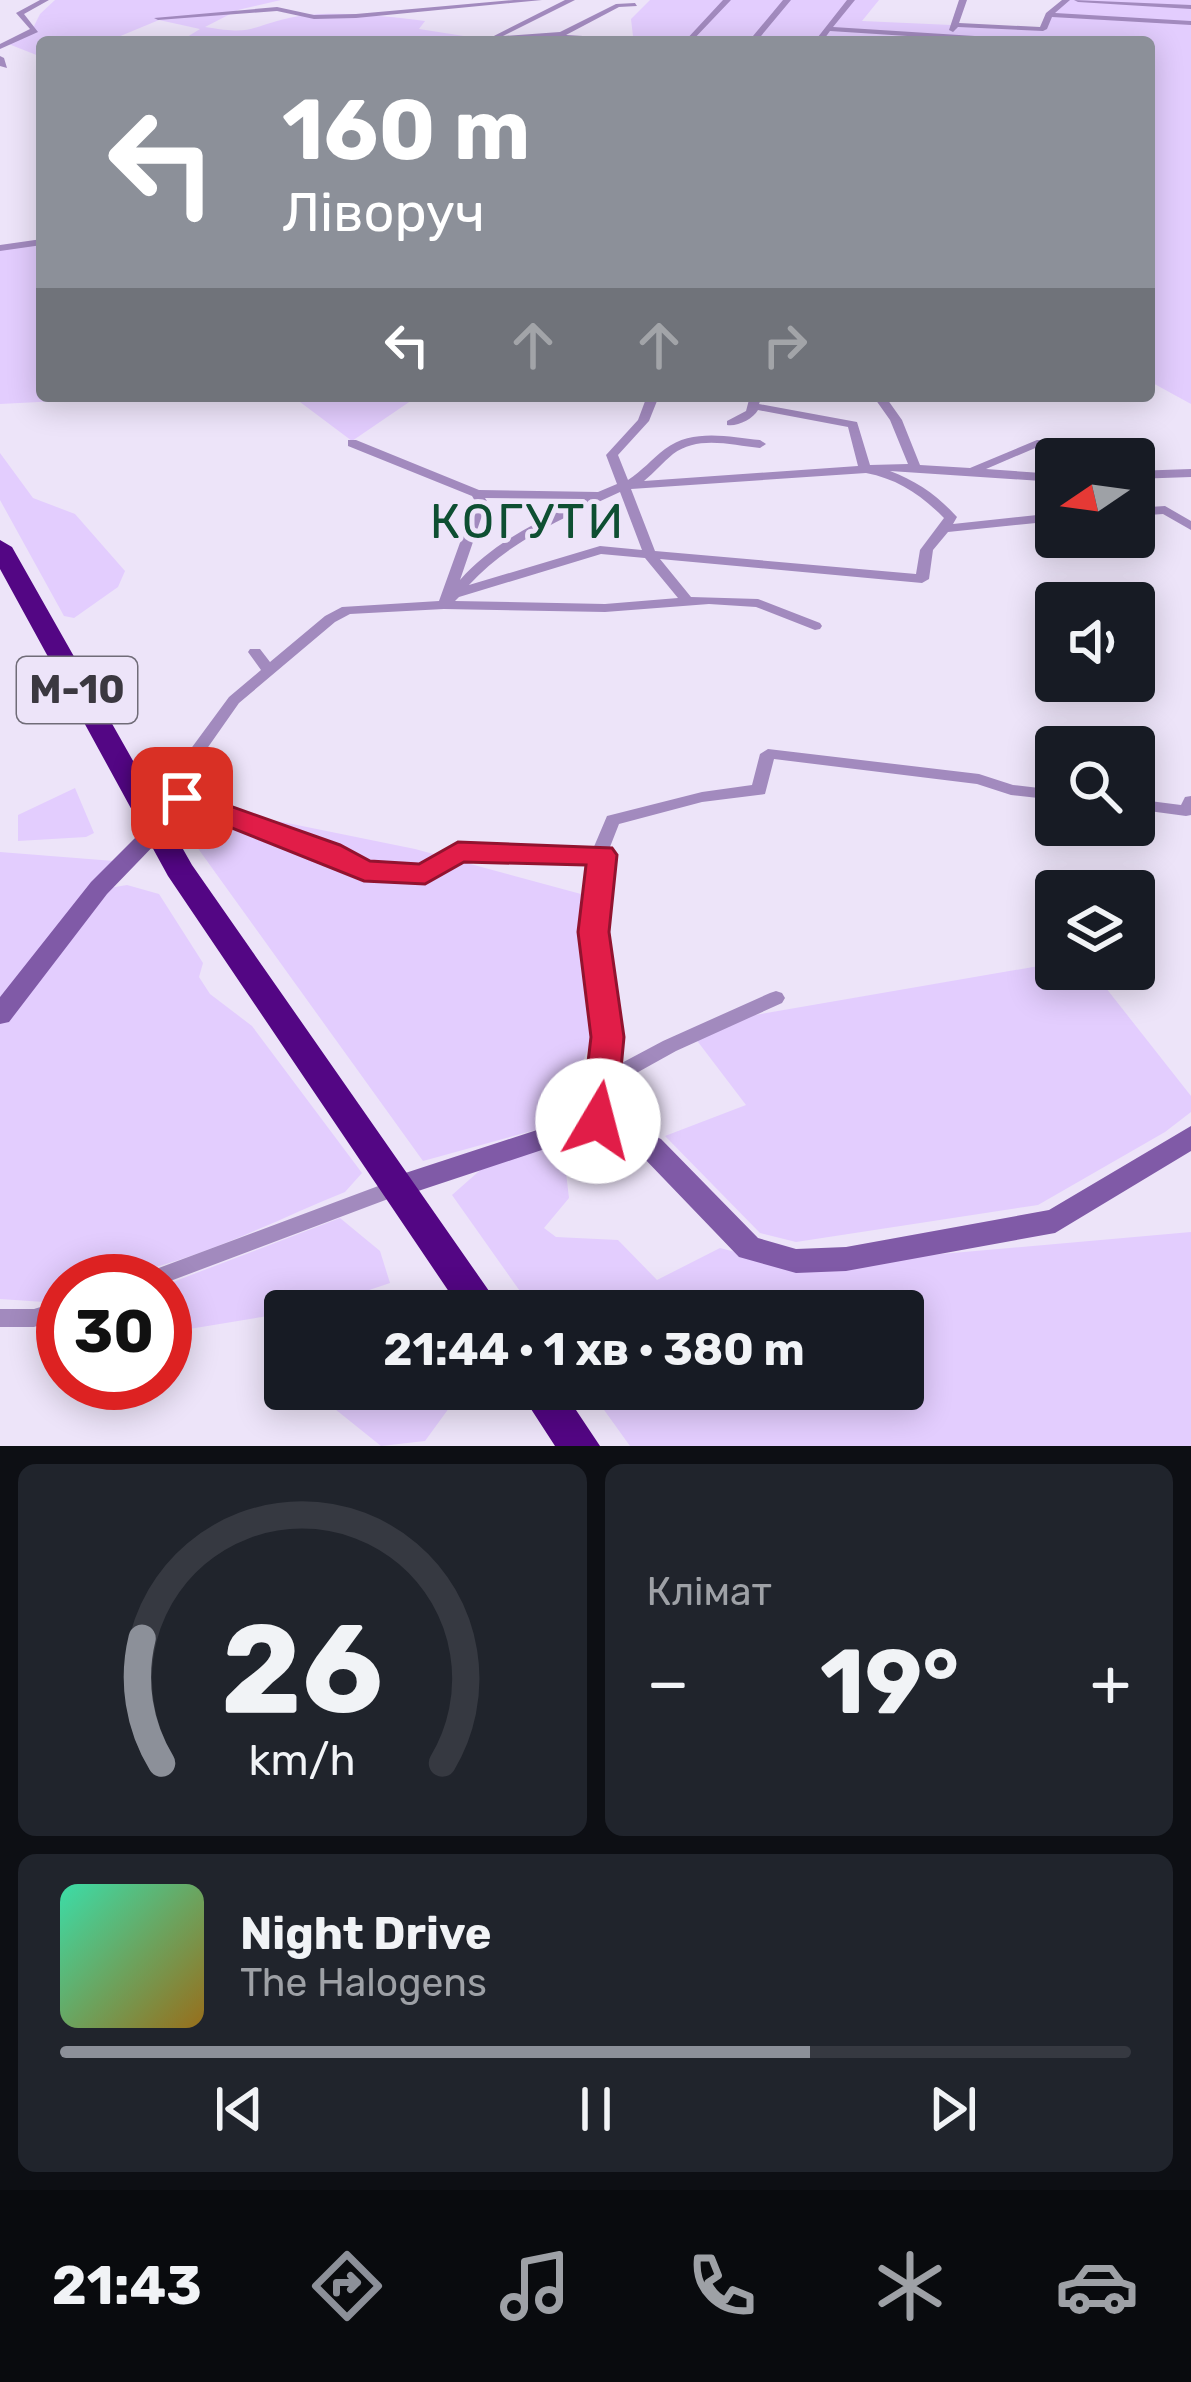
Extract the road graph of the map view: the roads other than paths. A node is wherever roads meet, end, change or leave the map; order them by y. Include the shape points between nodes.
1 (45, 0) edge
2 (290, 0) edge
3 (538, 0) edge
4 (571, 0) edge
5 (727, 0) edge
6 (787, 0) edge
7 (851, 0) edge
8 (963, 0) edge
9 (1066, 0) edge
10 (1078, 0) edge
11 (507, 2) edge
12 (635, 5) dead end
13 (1191, 7) edge
14 (250, 10) junction
15 (297, 12) junction
16 (1049, 16) junction
17 (158, 18) dead end
18 (1191, 22) edge
19 (956, 25) junction
20 (828, 29) junction
21 (562, 34) joint
22 (497, 36) edge
23 (538, 36) edge
24 (690, 36) edge
25 (757, 36) edge
26 (823, 36) edge
27 (903, 36) edge
28 (949, 36) edge
29 (0, 47) edge
30 (36, 243) edge
31 (0, 248) edge
32 (651, 402) edge
33 (754, 402) edge
34 (758, 402) edge
35 (883, 402) edge
36 (730, 423) dead end
37 (352, 443) dead end
38 (760, 445) dead end
39 (1035, 445) edge
40 (915, 467) junction
41 (865, 469) junction
42 (973, 470) junction
43 (1191, 473) edge
44 (1155, 474) edge
45 (1035, 476) edge
46 (622, 486) junction
47 (477, 494) junction
48 (603, 495) junction
49 (1155, 511) edge
50 (1035, 519) edge
51 (1191, 526) edge
52 (944, 529) junction
53 (0, 548) edge
54 (651, 556) junction
55 (449, 600) junction
56 (688, 602) junction
57 (815, 626) dead end
58 (254, 652) dead end
59 (269, 671) junction
60 (168, 792) junction
61 (1035, 793) edge
62 (1191, 801) edge
63 (1155, 807) edge
64 (147, 817) junction
65 (602, 855) junction
66 (776, 998) dead end
67 (0, 1016) edge
68 (606, 1081) junction
69 (598, 1121) junction
70 (1191, 1137) edge
71 (397, 1187) junction
72 (192, 1264) edge
73 (469, 1290) edge
74 (36, 1317) edge
75 (0, 1318) edge
76 (553, 1410) edge
77 (578, 1446) edge

1 - 29 street via 20,13 34,30
2 - 14 street
2 - 15 street
3 - 11 street
4 - 22 street
5 - 24 street
6 - 25 street
7 - 20 street
8 - 19 street
9 - 16 street
10 - 13 street
11 - 15 street via 356,16
12 - 21 street via 618,5
14 - 15 street
14 - 17 street
16 - 18 street
16 - 19 street via 1042,29
19 - 28 street
20 - 26 street
20 - 27 street
21 - 23 street
30 - 31 street
32 - 46 street via 612,455
33 - 36 street via 751,413
34 - 41 street via 853,424
35 - 40 street
37 - 47 street
38 - 46 street via 696,439
39 - 42 street
40 - 41 street
40 - 42 street
41 - 46 street
41 - 52 street via 893,473 926,492 951,517
42 - 45 street
43 - 44 street
46 - 48 street
46 - 54 street
47 - 48 street
47 - 55 street
48 - 55 street via 531,529
49 - 51 street
50 - 52 street
52 - 54 street via 927,550 922,579
53 - 64 highway, М-10
54 - 55 street via 600,550
54 - 56 street
55 - 56 street via 604,608
55 - 59 street via 347,610
56 - 57 street via 758,602
58 - 59 street
59 - 60 street via 234,700
60 - 64 street
60 - 65 street via 364,871 425,874 458,852
61 - 65 street via 979,778 768,754 759,790 712,791 613,820
62 - 63 street via 1186,811
64 - 67 street
64 - 71 highway, М-10
65 - 68 street via 593,932
66 - 68 street via 660,1047
68 - 69 street
69 - 70 street via 651,1148 749,1248 796,1261 1055,1221
69 - 71 street
71 - 72 street
71 - 73 highway, М-10
74 - 75 street
76 - 77 highway

